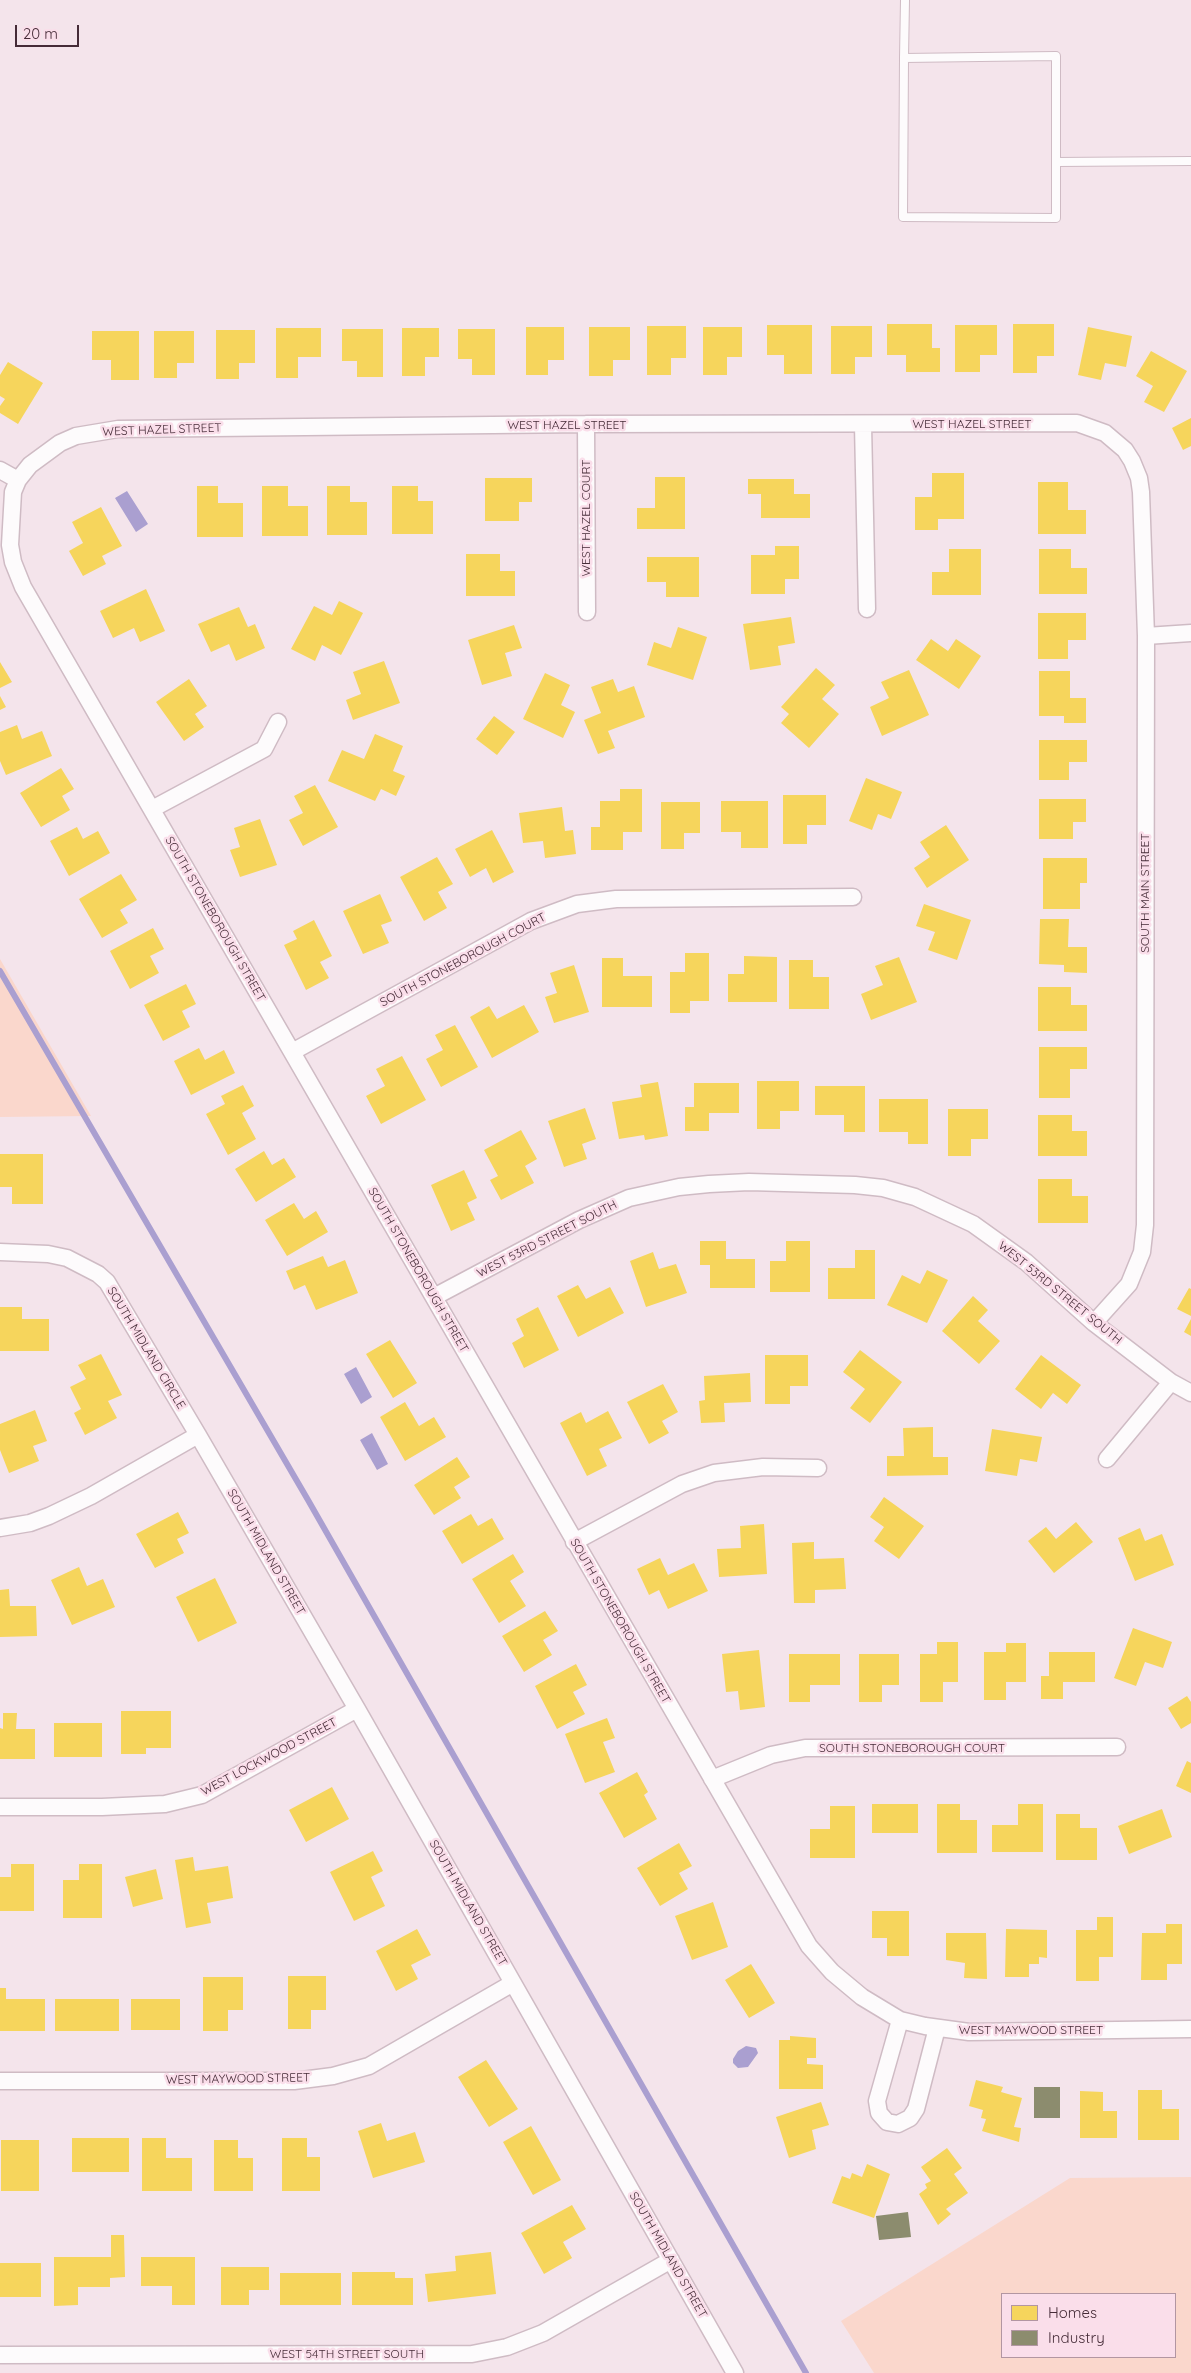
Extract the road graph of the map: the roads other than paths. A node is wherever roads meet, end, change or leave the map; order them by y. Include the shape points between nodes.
1 (904, 0) edge
2 (904, 58) junction
3 (1191, 161) edge
4 (1056, 162) junction
5 (586, 424) junction
6 (864, 425) junction
7 (1125, 450) joint
8 (0, 470) edge
9 (18, 480) junction
10 (867, 609) dead end
11 (587, 612) dead end
12 (1191, 633) edge
13 (1146, 636) junction
14 (278, 722) dead end
15 (152, 809) junction
16 (853, 897) dead end
17 (292, 1052) junction
18 (0, 1252) edge
19 (434, 1297) junction
20 (1094, 1323) junction
21 (1171, 1382) junction
22 (1191, 1393) edge
23 (198, 1434) junction
24 (1107, 1459) dead end
25 (818, 1468) dead end
26 (0, 1528) edge
27 (574, 1542) junction
28 (358, 1709) junction
29 (1117, 1747) dead end
30 (712, 1779) junction
31 (0, 1807) edge
32 (513, 1983) junction
33 (900, 2020) junction
34 (937, 2028) junction
35 (1191, 2029) edge
36 (0, 2081) edge
37 (671, 2260) junction
38 (0, 2355) edge
39 (736, 2373) edge

1 - 2 lane
2 - 4 lane via 1056,56
2 - 4 lane via 903,217 1056,218
3 - 4 lane
5 - 6 street, WEST HAZEL STREET
5 - 9 street, WEST HAZEL STREET via 118,429 76,436 60,443 30,465
5 - 11 street, WEST HAZEL COURT
6 - 7 street, WEST HAZEL STREET via 1077,423 1105,434
6 - 10 street
7 - 13 street, SOUTH MAIN STREET via 1139,478
8 - 9 street
9 - 15 street, SOUTH STONEBOROUGH STREET via 13,492 10,545 22,583
12 - 13 street
13 - 20 street, SOUTH MAIN STREET via 1144,1232 1142,1252 1130,1284
14 - 15 street via 264,749
15 - 17 street, SOUTH STONEBOROUGH STREET
16 - 17 street, SOUTH STONEBOROUGH COURT via 616,899 577,904 531,921
17 - 19 street, SOUTH STONEBOROUGH STREET
18 - 23 street, SOUTH MIDLAND CIRCLE via 67,1258 107,1282
19 - 20 street, WEST 53RD STREET SOUTH via 579,1220 629,1198 709,1184 841,1184 883,1188 915,1197 973,1224 1026,1262
19 - 27 street, SOUTH STONEBOROUGH STREET
20 - 21 street, WEST 53RD STREET SOUTH
21 - 22 street, WEST 53RD STREET SOUTH
21 - 24 street
23 - 26 street via 91,1496 49,1516
23 - 28 street, SOUTH MIDLAND STREET
25 - 27 street via 763,1467 714,1473 682,1484
27 - 30 street, SOUTH STONEBOROUGH STREET
28 - 31 street, WEST LOCKWOOD STREET via 202,1795 165,1804
28 - 32 street, SOUTH MIDLAND STREET
29 - 30 street, SOUTH STONEBOROUGH COURT via 805,1748 772,1755
30 - 33 street, SOUTH STONEBOROUGH STREET via 809,1946 832,1972 862,1997
32 - 36 street, WEST MAYWOOD STREET via 370,2066 333,2076 294,2081
32 - 37 street, SOUTH MIDLAND STREET
33 - 34 street, WEST MAYWOOD STREET
33 - 34 street via 877,2101 878,2112 888,2122 898,2124 910,2118 916,2109
34 - 35 street, WEST MAYWOOD STREET via 969,2032
37 - 38 street, WEST 54TH STREET SOUTH via 543,2333 507,2347 472,2354
37 - 39 street, SOUTH MIDLAND STREET

